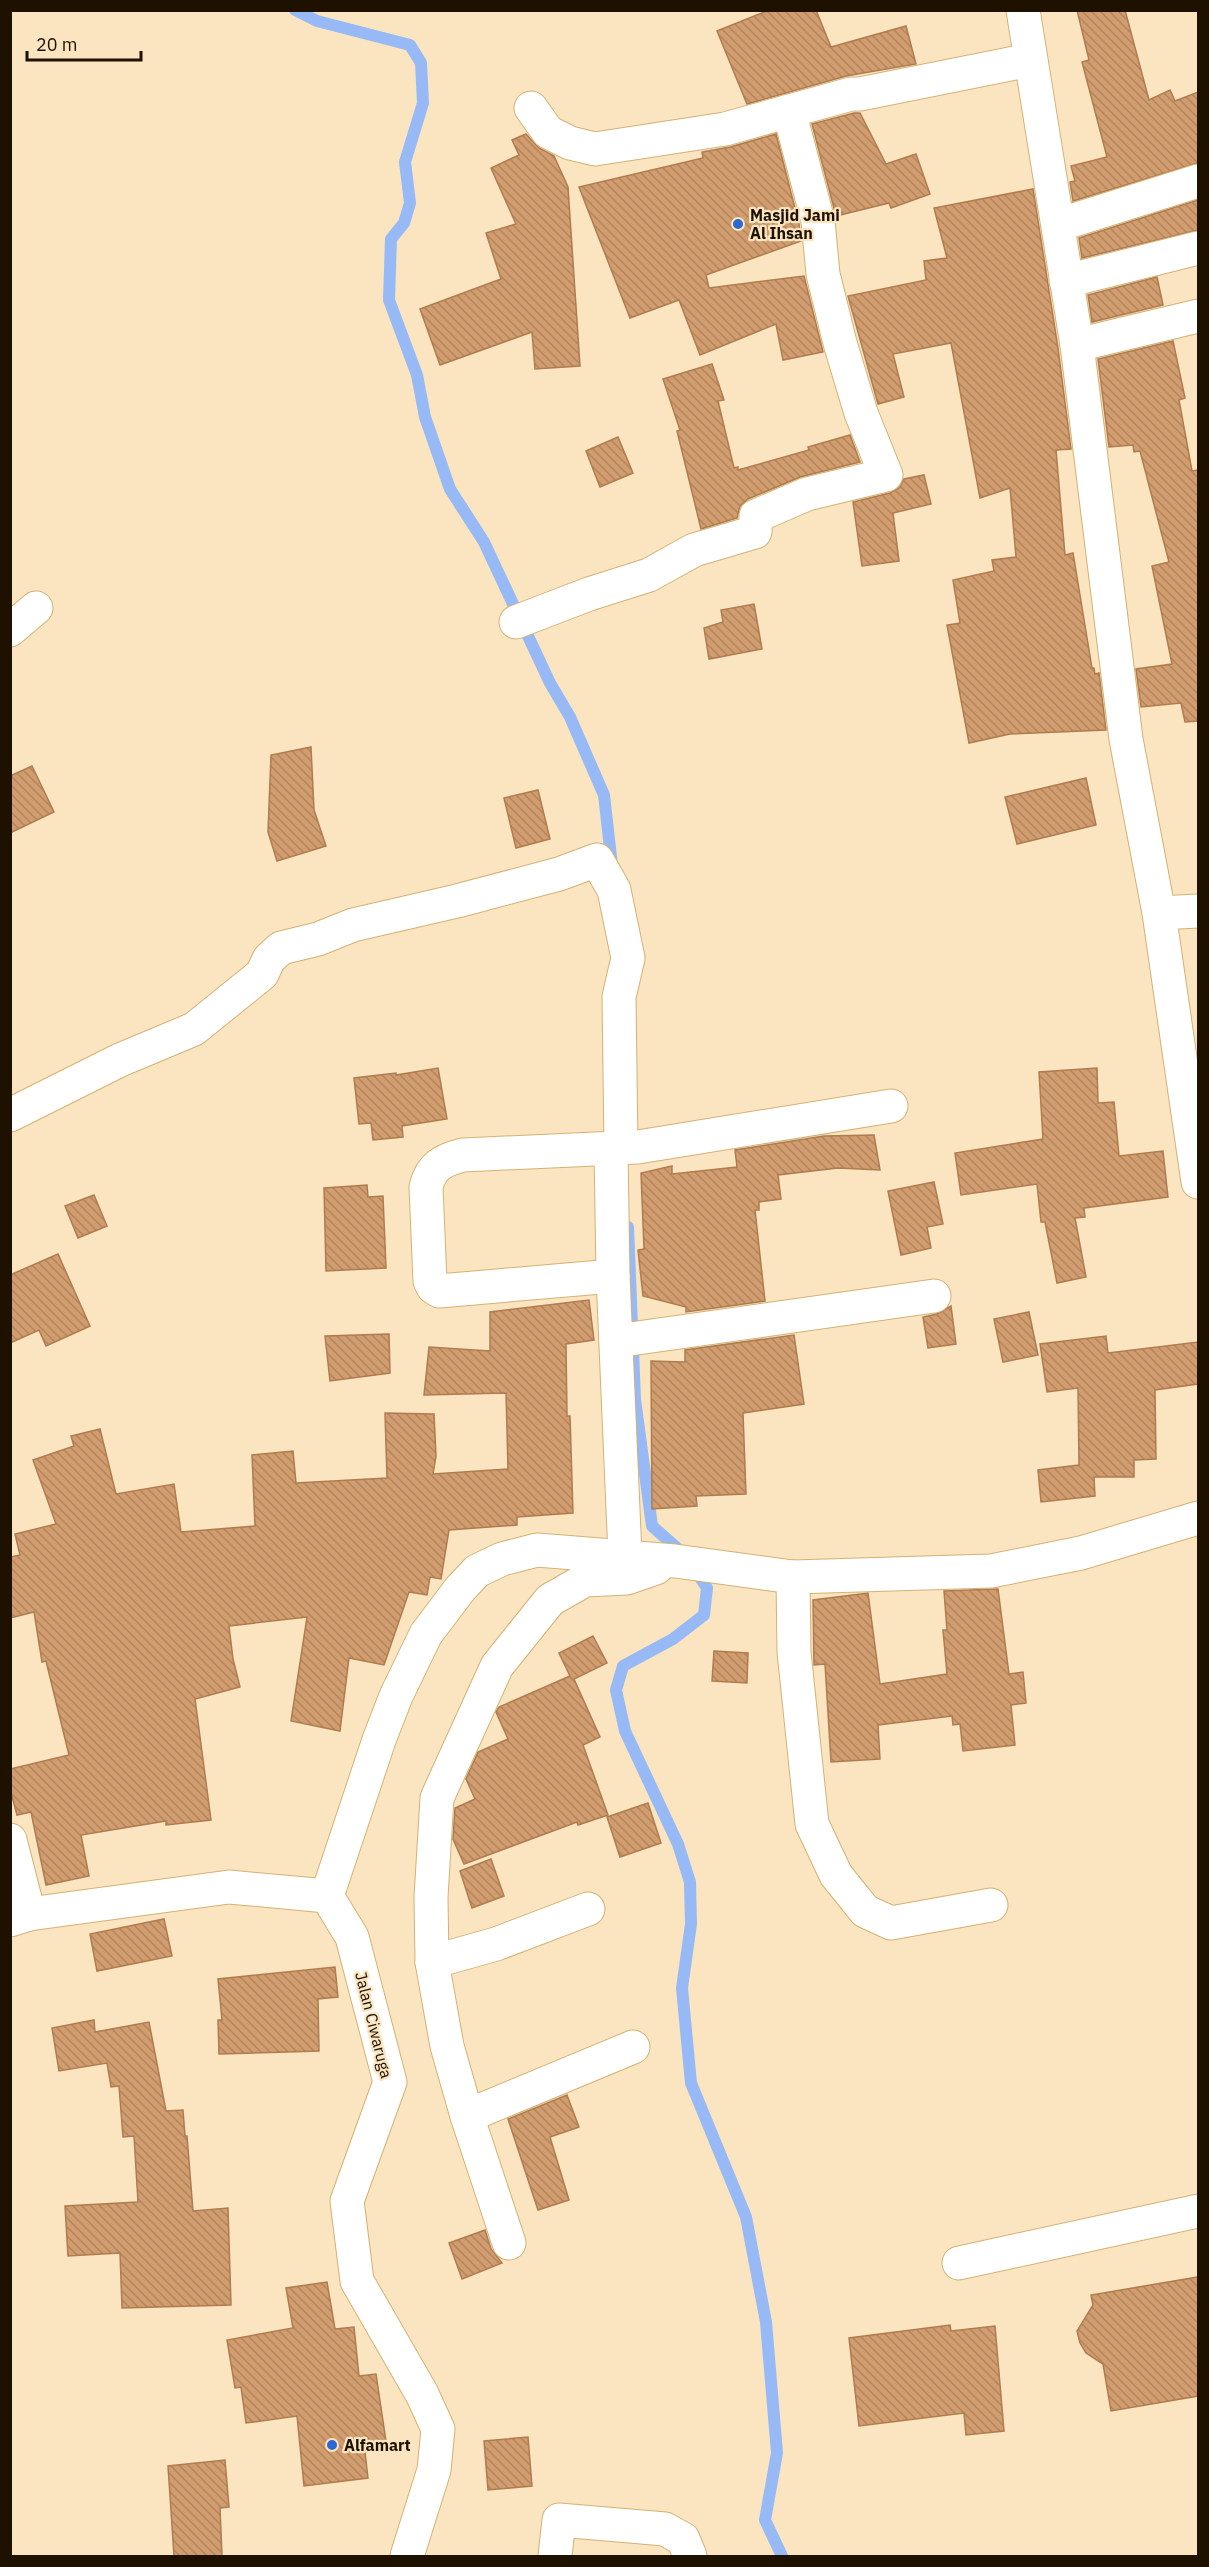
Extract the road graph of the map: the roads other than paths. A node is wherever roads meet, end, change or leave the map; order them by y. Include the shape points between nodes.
1 (1023, 10) edge
2 (1030, 60) junction
3 (531, 108) dead end
4 (789, 111) junction
5 (1198, 181) edge
6 (1058, 225) junction
7 (1198, 249) edge
8 (1066, 281) junction
9 (1198, 316) edge
10 (1077, 345) junction
11 (36, 608) dead end
12 (516, 622) dead end
13 (10, 630) edge
14 (1198, 911) edge
15 (1160, 913) junction
16 (891, 1106) dead end
17 (10, 1115) edge
18 (616, 1148) junction
19 (1198, 1182) edge
20 (613, 1276) junction
21 (933, 1296) dead end
22 (616, 1341) junction
23 (1198, 1518) edge
24 (624, 1556) junction
25 (675, 1561) junction
26 (793, 1577) junction
27 (10, 1840) edge
28 (327, 1896) junction
29 (991, 1905) dead end
30 (588, 1910) dead end
31 (20, 1917) edge
32 (432, 1962) junction
33 (633, 2047) dead end
34 (467, 2116) junction
35 (1198, 2211) edge
36 (509, 2243) dead end
37 (959, 2263) dead end
38 (407, 2556) edge
39 (555, 2556) edge
40 (690, 2556) edge

1 - 2 street
2 - 4 street via 850,94
2 - 6 street
3 - 4 street via 548,132 595,149 725,129
4 - 12 street via 818,221 823,274 840,343 861,413 886,475 807,494 756,516 755,532 694,550 650,575
5 - 6 street
6 - 8 street
7 - 8 street
8 - 10 street
9 - 10 street
10 - 15 street via 1126,739
11 - 13 street
14 - 15 street
15 - 19 street
16 - 18 street
17 - 18 street via 120,1060 194,1029 262,974 269,959 281,948 353,925 559,874 597,860 614,890 628,958 619,997
18 - 20 street
18 - 20 street via 463,1155 437,1164 426,1187 430,1281 439,1291
20 - 22 street
21 - 22 street
22 - 24 street
23 - 26 street via 1081,1553 991,1571
24 - 25 street
24 - 28 street via 537,1550 501,1559 477,1571 460,1589 426,1634 396,1696
25 - 26 street
25 - 32 street via 627,1578 585,1580 550,1600 497,1665 437,1798
26 - 29 street via 794,1652 812,1824 836,1875 865,1911 891,1923
27 - 31 street
28 - 31 street via 230,1887
28 - 38 street, Jalan Ciwaruga via 352,1937 390,2082 347,2201 357,2281 438,2429 434,2470
30 - 32 street via 496,1944
32 - 34 street via 447,2046
33 - 34 street
34 - 36 street
35 - 37 street
39 - 40 street via 559,2520 665,2529 682,2539

